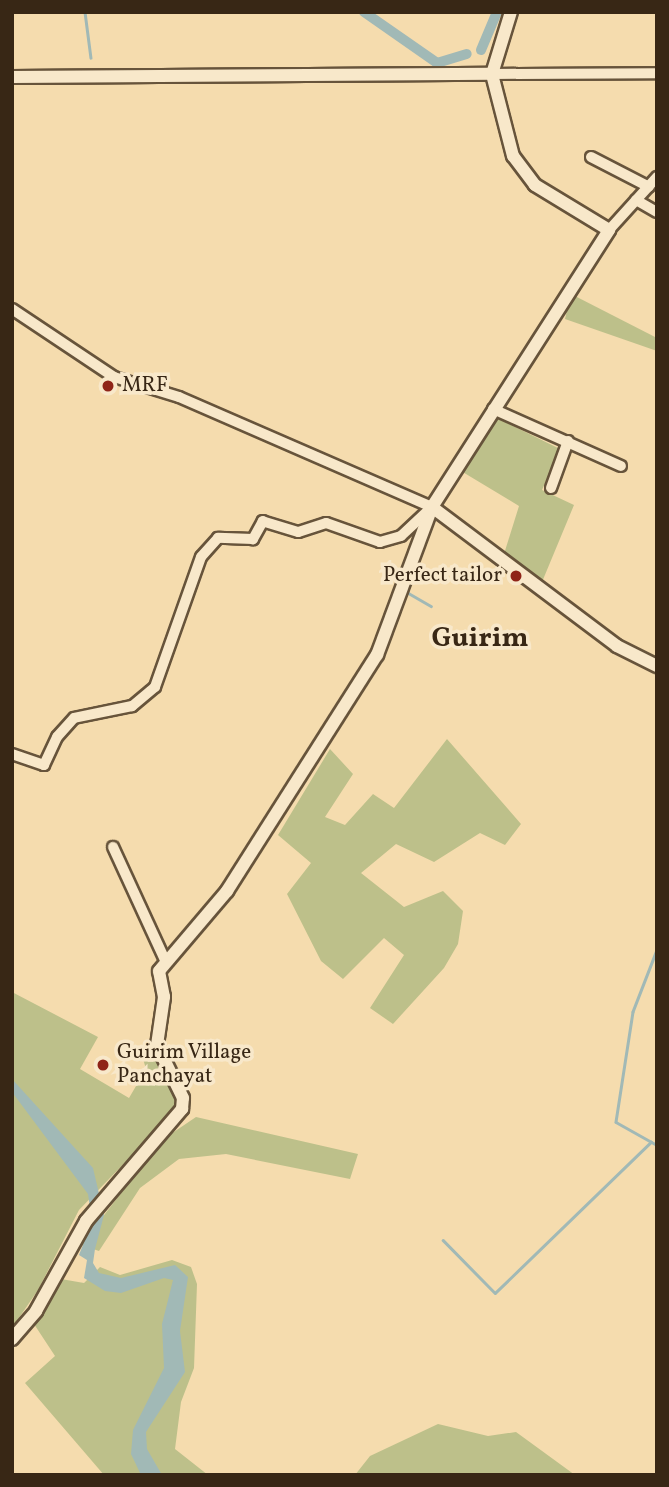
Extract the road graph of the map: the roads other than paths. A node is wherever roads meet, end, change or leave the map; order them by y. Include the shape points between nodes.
1 (511, 12) edge
2 (657, 73) edge
3 (492, 75) junction
4 (12, 76) edge
5 (591, 157) dead end
6 (657, 177) edge
7 (649, 187) junction
8 (636, 200) junction
9 (657, 212) edge
10 (609, 230) junction
11 (12, 309) edge
12 (493, 409) junction
13 (568, 441) junction
14 (621, 466) dead end
15 (551, 488) dead end
16 (432, 507) junction
17 (657, 666) edge
18 (12, 754) edge
19 (113, 847) dead end
20 (166, 961) junction
21 (12, 1339) edge

1 - 3 street
2 - 3 street
3 - 4 street
3 - 10 street via 513,156 523,175
5 - 7 street
6 - 7 street
7 - 8 street
8 - 9 street
8 - 10 street
10 - 12 street
11 - 16 street via 114,377 179,397
12 - 13 street
12 - 16 street
13 - 14 street
13 - 15 street
16 - 17 street via 617,646
16 - 18 street via 401,536 380,542 326,523 298,532 263,521 253,539 218,538 201,557 155,687 132,706 74,718 57,737 44,765
16 - 20 street via 377,654 227,891
19 - 20 street
20 - 21 street via 159,971 164,997 158,1045 183,1098 182,1109 86,1221 36,1311

